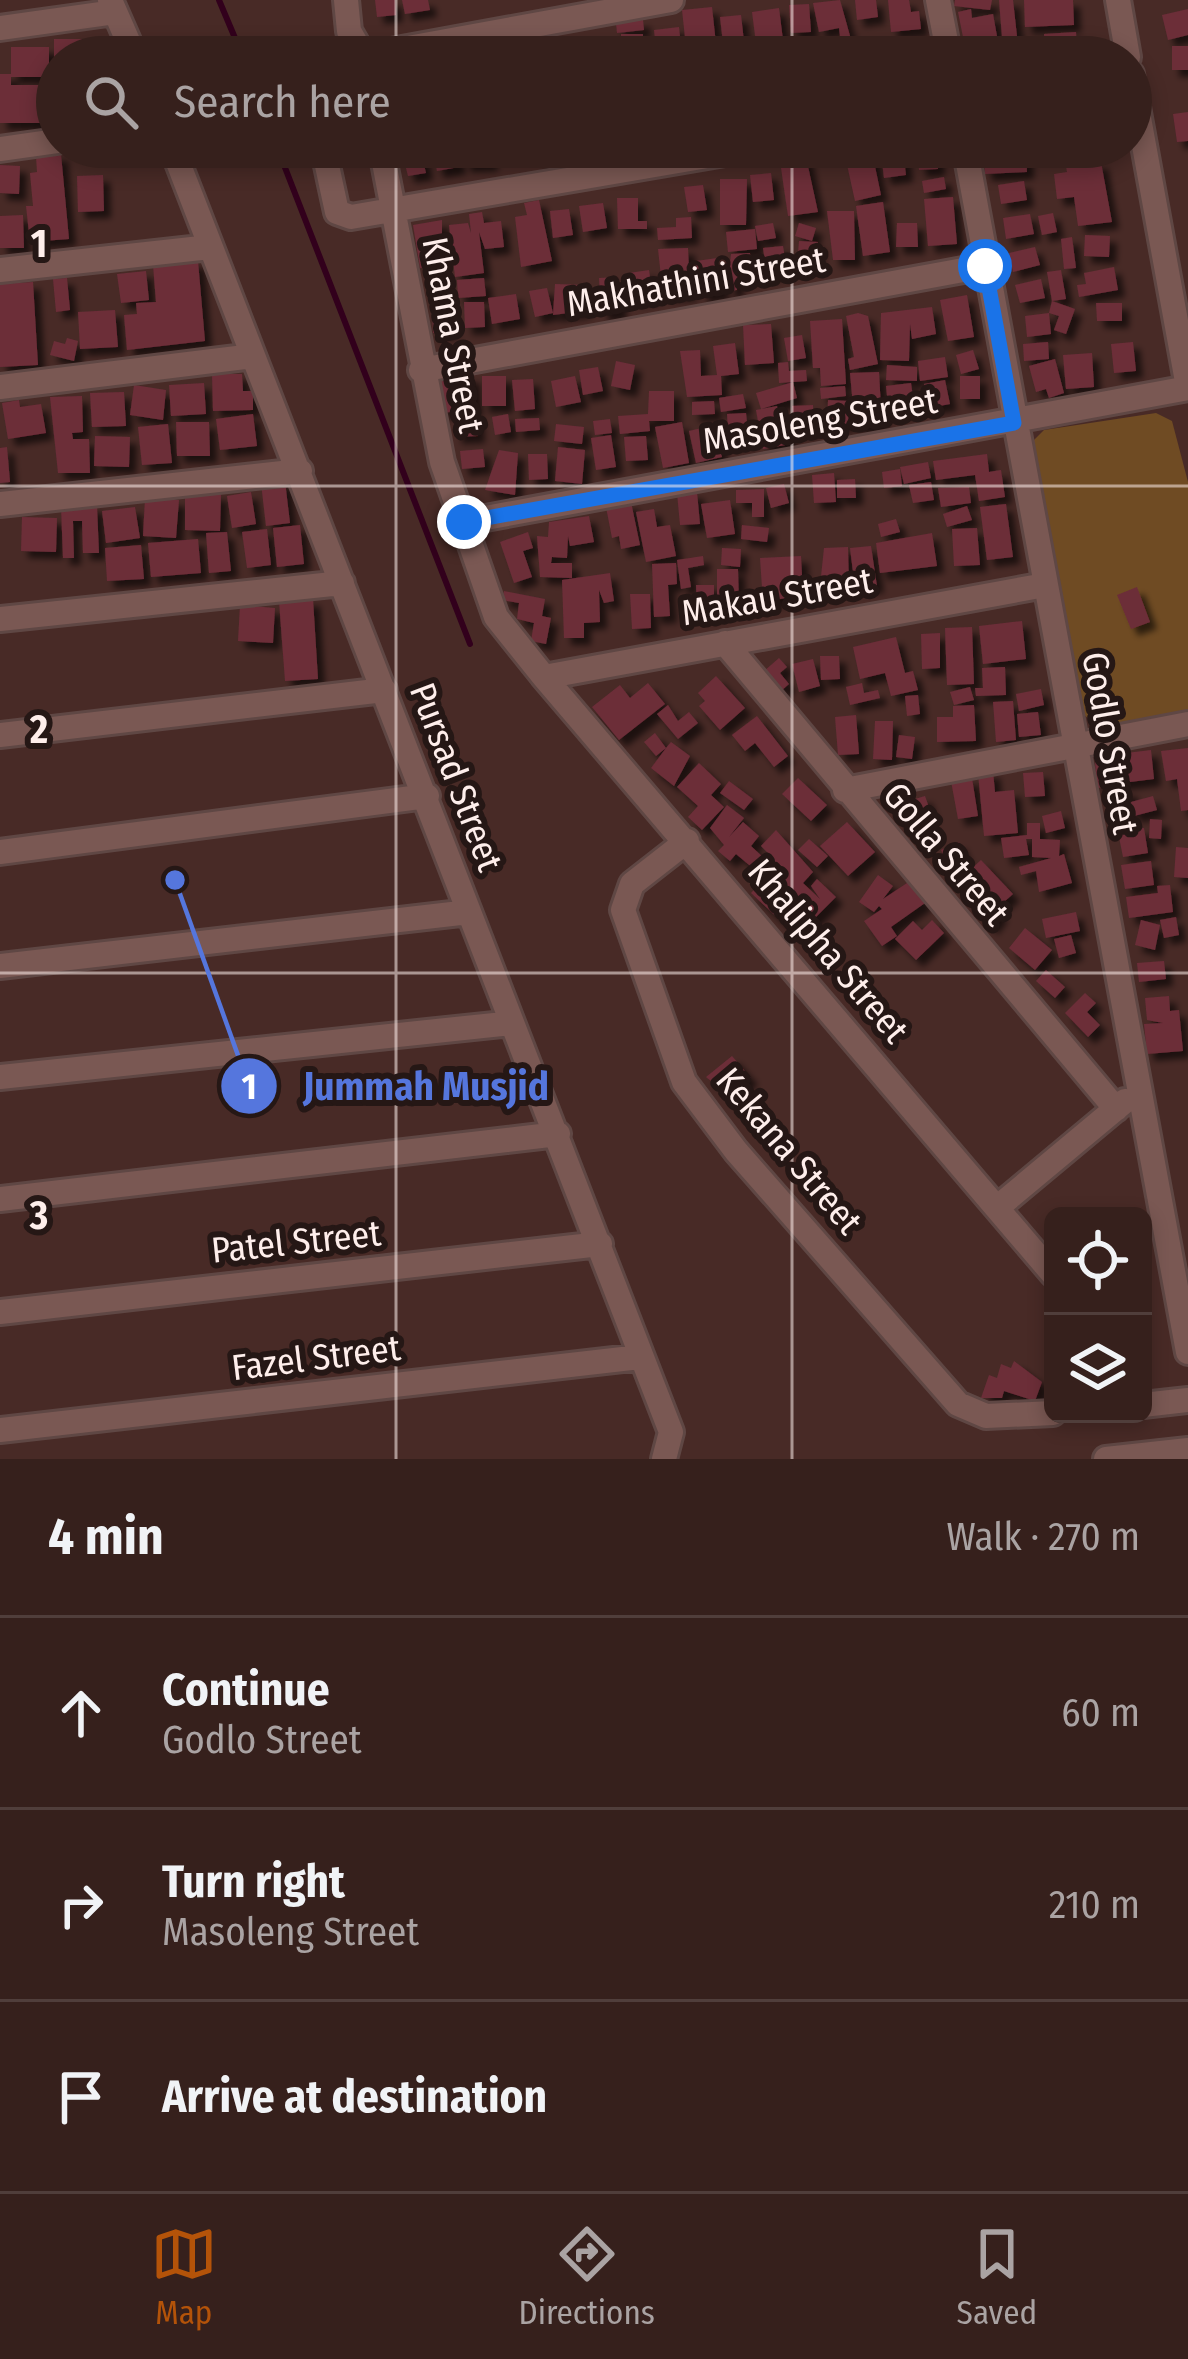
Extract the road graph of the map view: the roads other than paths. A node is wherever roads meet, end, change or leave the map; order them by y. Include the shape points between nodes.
1 (346, 0) edge
2 (671, 0) edge
3 (938, 0) edge
4 (1118, 0) edge
5 (113, 6) edge
6 (0, 28) edge
7 (126, 36) edge
8 (352, 36) edge
9 (465, 36) edge
10 (945, 36) edge
11 (1124, 36) edge
12 (36, 144) edge
13 (0, 148) edge
14 (180, 168) edge
15 (328, 168) edge
16 (385, 168) edge
17 (641, 168) edge
18 (968, 168) edge
19 (1148, 168) edge
20 (393, 212) junction
21 (210, 247) junction
22 (985, 266) junction
23 (0, 270) edge
24 (253, 356) junction
25 (421, 370) junction
26 (0, 387) edge
27 (1188, 388) edge
28 (1014, 423) junction
29 (300, 471) junction
30 (0, 504) edge
31 (464, 522) junction
32 (342, 583) junction
33 (1045, 585) junction
34 (0, 619) edge
35 (725, 643) junction
36 (537, 669) junction
37 (384, 691) junction
38 (1188, 724) edge
39 (0, 735) edge
40 (1073, 746) junction
41 (845, 790) junction
42 (427, 796) junction
43 (687, 841) junction
44 (0, 852) edge
45 (469, 912) junction
46 (0, 967) edge
47 (512, 1023) junction
48 (0, 1078) edge
49 (1126, 1100) junction
50 (558, 1134) junction
51 (0, 1199) edge
52 (998, 1208) junction
53 (600, 1244) junction
54 (1044, 1263) edge
55 (0, 1312) edge
56 (1188, 1352) edge
57 (640, 1357) junction
58 (1188, 1400) edge
59 (1152, 1405) edge
60 (1044, 1413) edge
61 (0, 1430) edge
62 (1188, 1450) edge
63 (664, 1459) edge
64 (1106, 1459) edge

1 - 8 street
2 - 9 street
3 - 10 street
4 - 11 street
5 - 6 street
5 - 7 street
12 - 13 street
14 - 21 street, Pursad Street
15 - 20 street via 337,212
16 - 20 street, Khama Street
17 - 20 street
18 - 22 street, Godlo Street
19 - 27 street
20 - 25 street, Khama Street
21 - 23 street
21 - 24 street, Pursad Street
22 - 25 street, Makhathini Street
22 - 28 street, Godlo Street
24 - 26 street
24 - 29 street, Pursad Street
25 - 31 street, Khama Street
27 - 28 street, Masoleng Street
28 - 31 street, Masoleng Street
28 - 33 street, Godlo Street
29 - 30 street
29 - 32 street, Pursad Street
31 - 36 street, Khama Street via 496,616
32 - 34 street
32 - 37 street, Pursad Street
33 - 35 street, Makau Street
33 - 40 street, Godlo Street
35 - 36 street, Makau Street
35 - 41 street, Golla Street
36 - 43 street, Khalipha Street
37 - 39 street
37 - 42 street, Pursad Street
38 - 40 street
40 - 41 street
40 - 49 street, Godlo Street
41 - 49 street, Golla Street
42 - 44 street
42 - 45 street, Pursad Street
43 - 52 street, Khalipha Street
43 - 60 street, Kekana Street via 632,884 623,910 684,1082 958,1404 986,1416
45 - 46 street
45 - 47 street, Pursad Street
47 - 48 street
47 - 50 street, Pursad Street
49 - 52 street
49 - 56 street, Godlo Street
50 - 51 street
50 - 53 street, Pursad Street
52 - 54 street, Khalipha Street
53 - 55 street, Patel Street
53 - 57 street, Pursad Street
57 - 61 street, Fazel Street
57 - 63 street, Pursad Street via 671,1432
58 - 59 street
62 - 64 street

